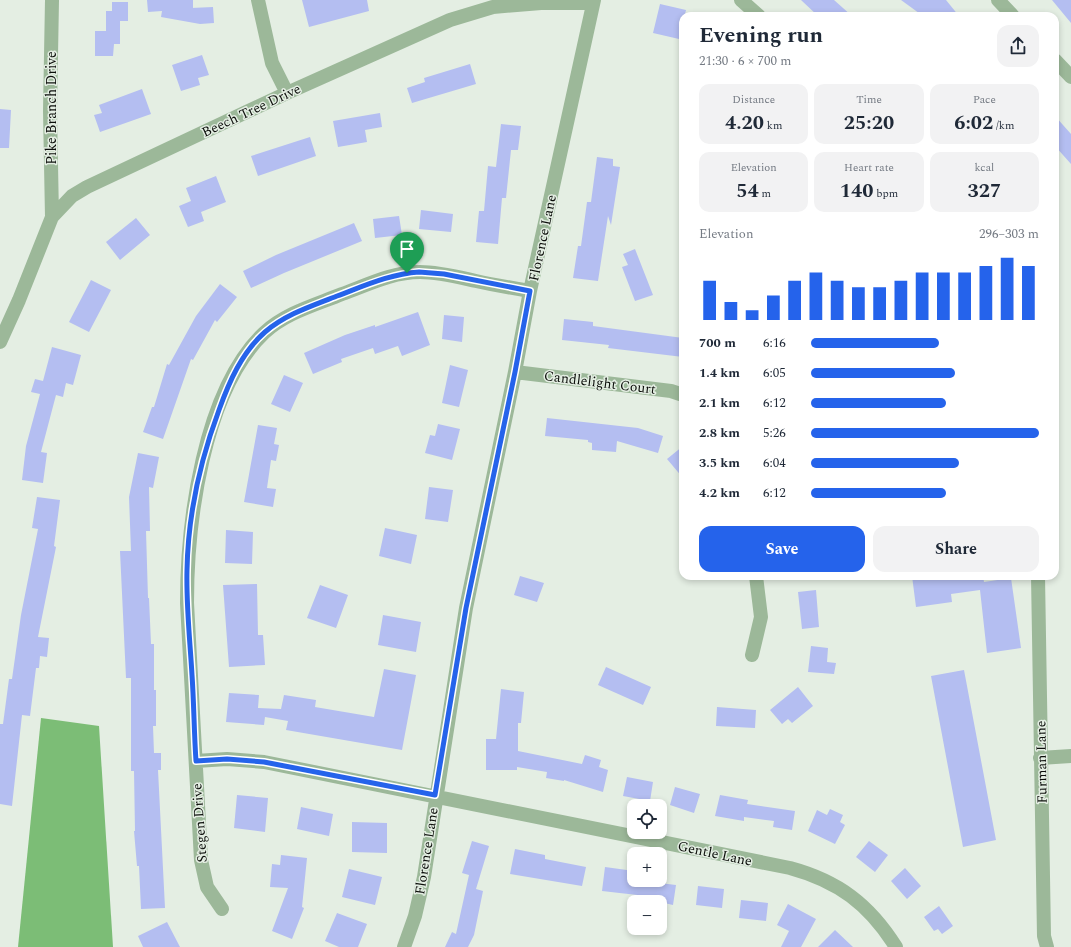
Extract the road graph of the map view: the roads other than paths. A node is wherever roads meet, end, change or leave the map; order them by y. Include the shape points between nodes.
1 (52, 0) edge
2 (258, 0) edge
3 (741, 0) edge
4 (998, 0) edge
5 (594, 1) edge
6 (754, 12) edge
7 (1009, 12) edge
8 (1059, 64) edge
9 (1071, 77) edge
10 (287, 93) junction
11 (52, 216) junction
12 (530, 291) junction
13 (0, 342) edge
14 (515, 372) junction
15 (679, 394) edge
16 (756, 580) edge
17 (1038, 580) edge
18 (752, 655) dead end
19 (1071, 756) edge
20 (1040, 758) junction
21 (196, 761) junction
22 (435, 795) junction
23 (222, 909) dead end
24 (404, 947) edge
25 (896, 947) edge
26 (1047, 947) edge

1 - 11 street, Pike Branch Drive
2 - 10 street via 272,63
3 - 6 street
4 - 7 street
5 - 10 street, Beech Tree Drive via 514,5 478,11 417,34
5 - 12 street, Florence Lane
8 - 9 street
10 - 11 street, Beech Tree Drive via 86,187 72,196
11 - 13 street, Beech Tree Drive
12 - 14 street, Florence Lane
12 - 21 street, Stegen Drive via 434,273 394,275 283,319 265,332 247,352 227,388 205,452 189,535 187,603
14 - 15 street, Candlelight Court
14 - 22 street, Florence Lane via 466,608
16 - 18 street via 761,617
17 - 20 street, Furman Lane
19 - 20 street
20 - 26 street, Furman Lane via 1044,936
21 - 22 street, Gentle Lane via 227,759 264,762
21 - 23 street, Stegen Drive via 202,866 207,887
22 - 24 street, Florence Lane via 424,877 415,916
22 - 25 street, Gentle Lane via 812,874 832,883 864,906

